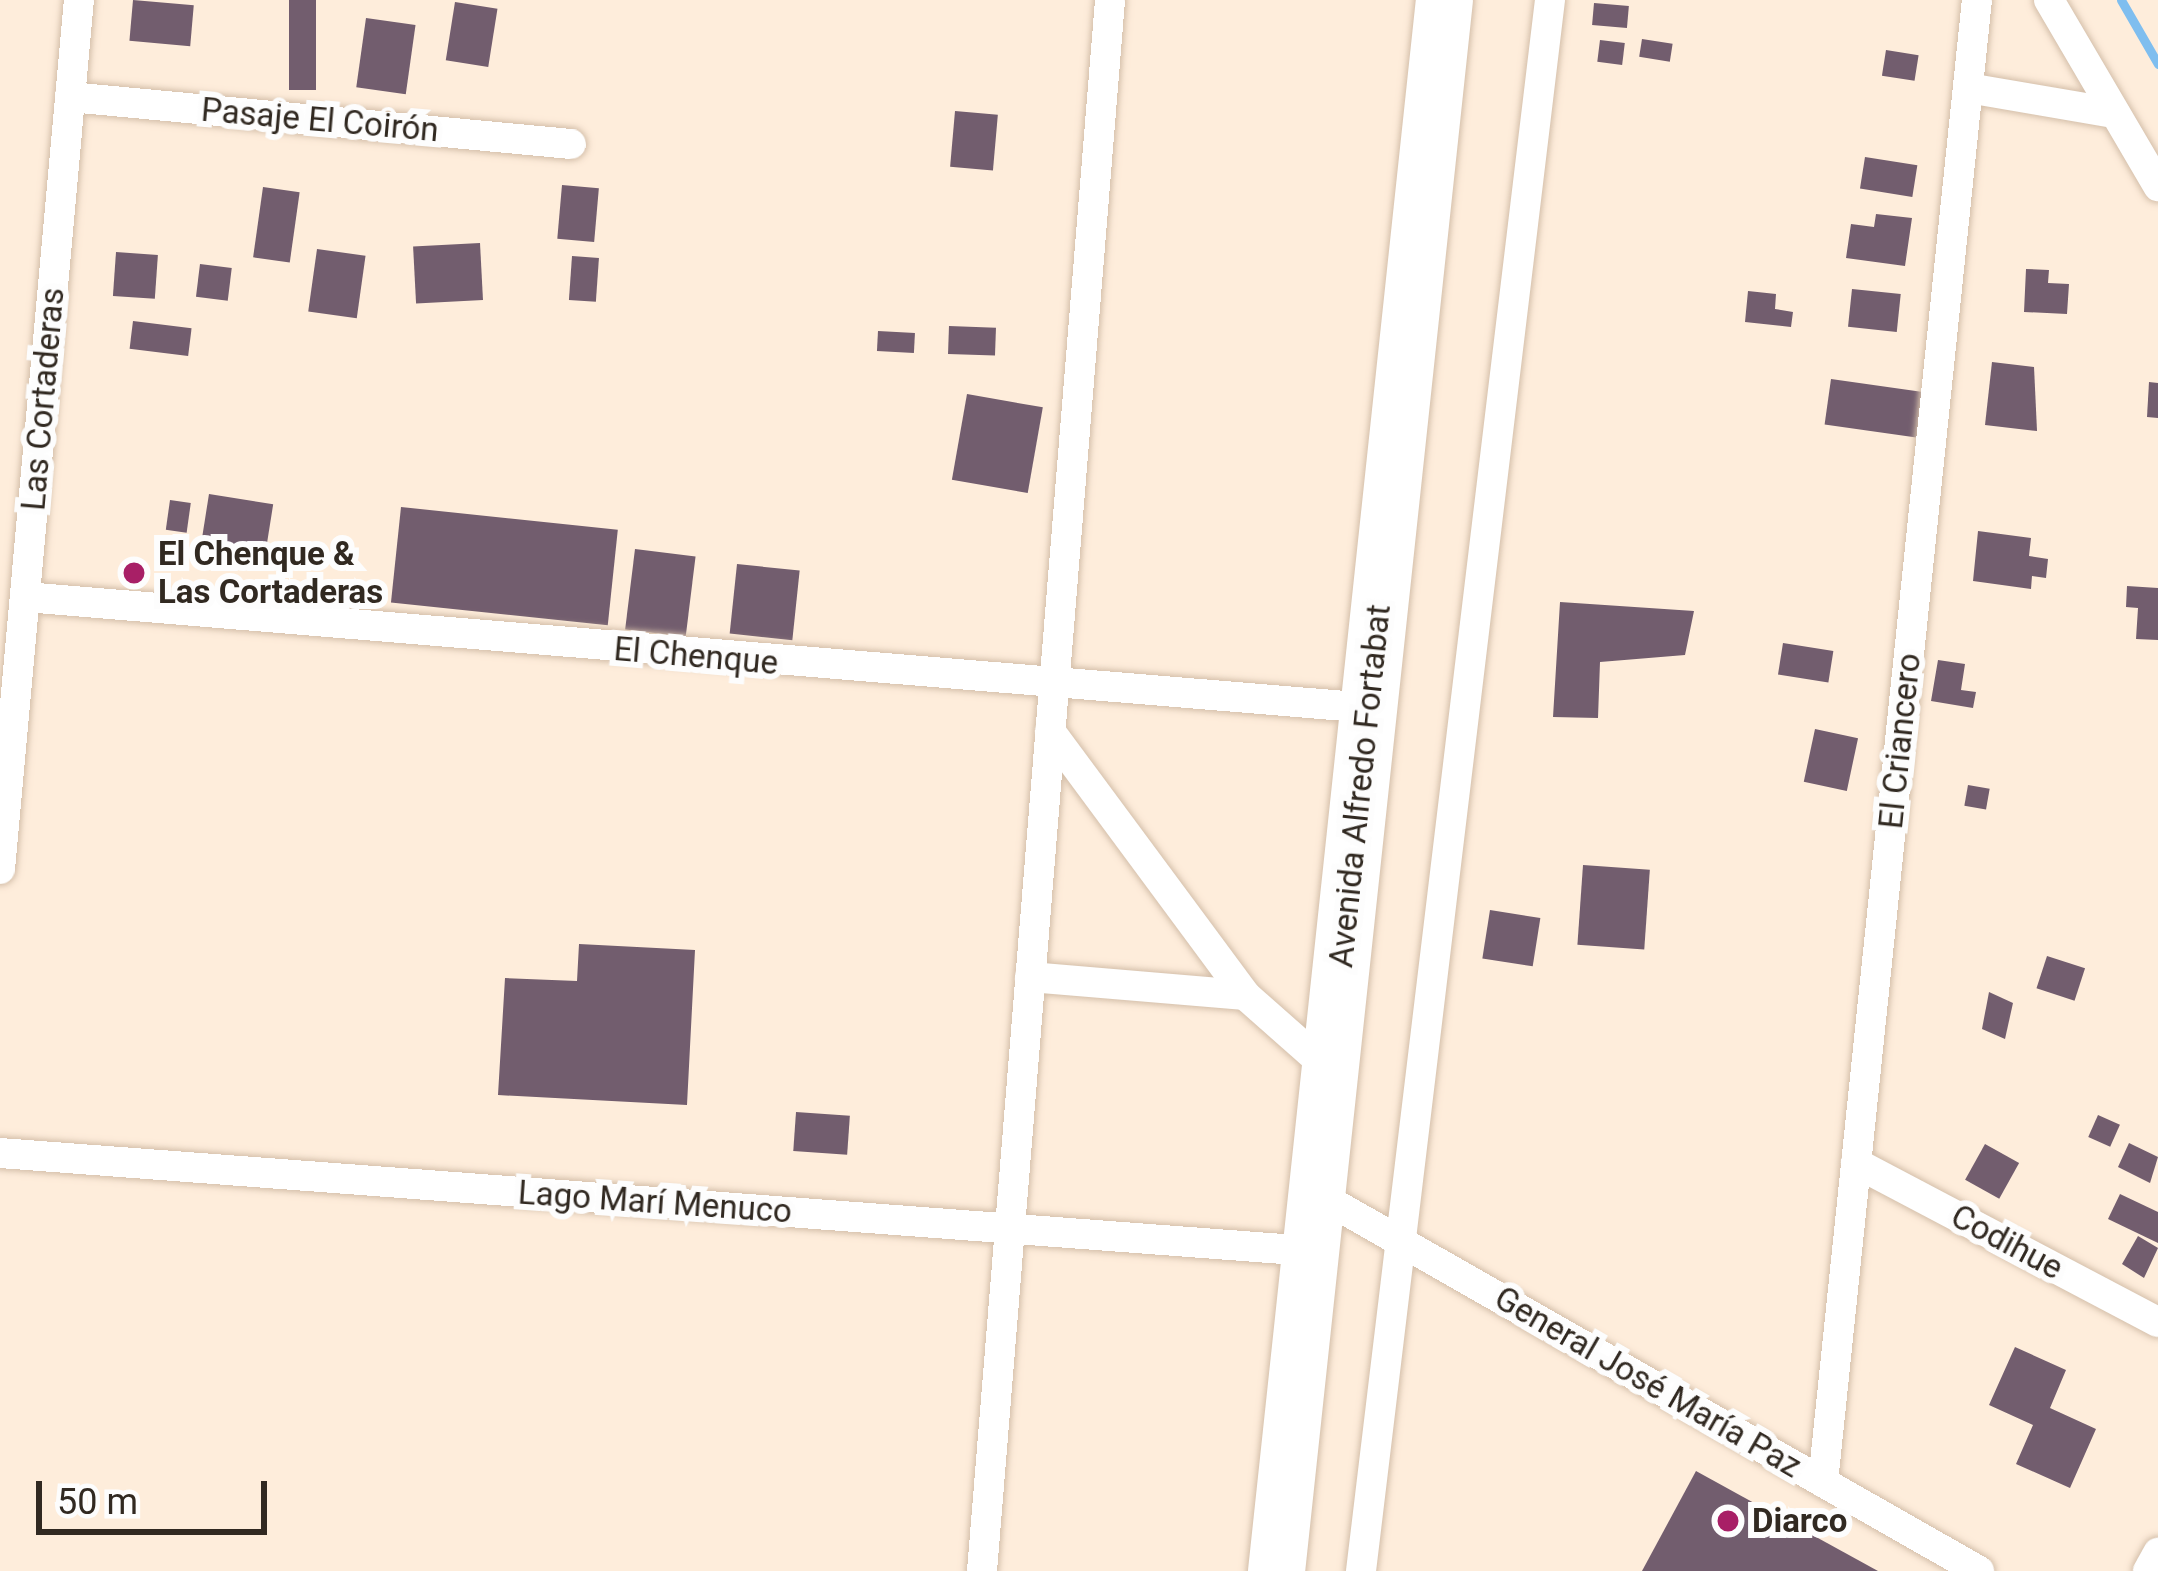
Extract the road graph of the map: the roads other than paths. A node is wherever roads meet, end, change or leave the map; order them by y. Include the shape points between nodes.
1 (79, 0) edge
2 (1110, 0) edge
3 (1444, 0) edge
4 (1550, 0) edge
5 (1977, 0) edge
6 (2049, 0) edge
7 (1968, 88) junction
8 (70, 97) junction
9 (2115, 113) junction
10 (571, 144) dead end
11 (2158, 186) edge
12 (25, 598) junction
13 (1054, 682) junction
14 (1369, 708) junction
15 (1050, 731) junction
16 (0, 869) edge
17 (1030, 977) junction
18 (1246, 994) junction
19 (1330, 1070) junction
20 (0, 1153) edge
21 (1856, 1162) junction
22 (1317, 1194) junction
23 (1010, 1228) junction
24 (1401, 1241) junction
25 (1311, 1251) junction
26 (2158, 1322) edge
27 (1823, 1482) junction
28 (2158, 1553) edge
29 (982, 1571) edge
30 (1276, 1571) edge
31 (1361, 1571) edge
32 (1979, 1571) edge
33 (2148, 1571) edge

1 - 8 street, Las Cortaderas
2 - 13 street
3 - 14 highway, Avenida Alfredo Fortabat
4 - 24 street
5 - 7 street, El Criancero
6 - 9 street
7 - 9 street
7 - 21 street, El Criancero
8 - 10 street, Pasaje El Coirón
8 - 12 street, Las Cortaderas
9 - 11 street
12 - 13 street, El Chenque
12 - 16 street, Las Cortaderas
13 - 14 street, El Chenque
13 - 15 street
14 - 19 highway, Avenida Alfredo Fortabat
15 - 17 street
15 - 18 street
17 - 18 street
17 - 23 street
18 - 19 street
19 - 22 highway, Avenida Alfredo Fortabat
20 - 23 street, Lago Marí Menuco
21 - 26 street, Codihue
21 - 27 street, El Criancero
22 - 24 street, General José María Paz
22 - 25 highway, Avenida Alfredo Fortabat
23 - 25 street, Lago Marí Menuco
23 - 29 street
24 - 27 street, General José María Paz
24 - 31 street
25 - 30 highway, Avenida Alfredo Fortabat
27 - 32 street, General José María Paz
28 - 33 street

